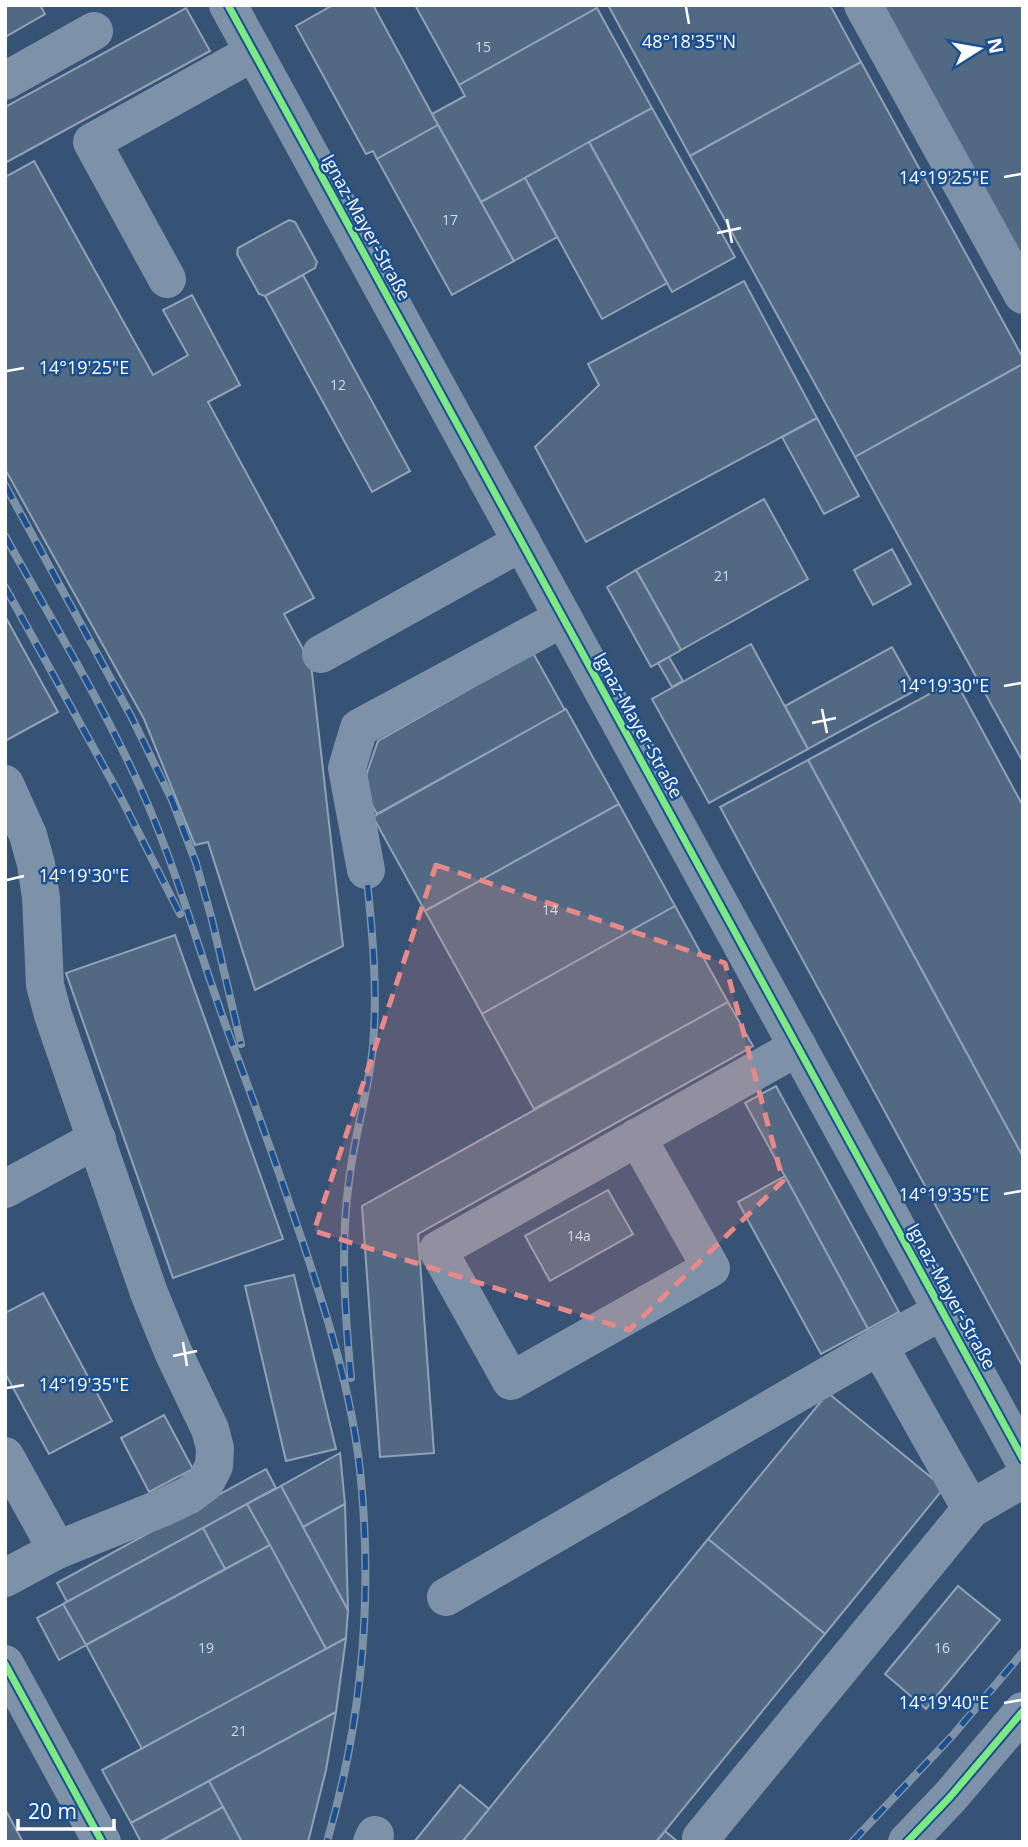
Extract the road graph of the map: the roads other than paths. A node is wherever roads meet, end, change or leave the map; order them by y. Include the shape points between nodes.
1 (228, 5) edge
2 (863, 5) edge
3 (94, 31) dead end
4 (254, 52) junction
5 (5, 81) edge
6 (167, 278) dead end
7 (1023, 295) edge
8 (522, 542) junction
9 (563, 618) junction
10 (321, 653) dead end
11 (5, 784) edge
12 (366, 870) dead end
13 (798, 1047) junction
14 (637, 1137) junction
15 (97, 1139) junction
16 (5, 1189) edge
17 (942, 1311) junction
18 (880, 1346) junction
19 (5, 1456) edge
20 (1023, 1459) edge
21 (1023, 1479) edge
22 (971, 1509) junction
23 (57, 1550) junction
24 (5, 1578) edge
25 (446, 1597) dead end
26 (5, 1664) edge
27 (1023, 1712) edge
28 (701, 1838) dead end
29 (102, 1842) edge
30 (907, 1842) edge

1 - 4 street, Ignaz-Mayer-Straße
2 - 7 street
3 - 5 street
4 - 6 street via 92,142
4 - 8 street, Ignaz-Mayer-Straße
8 - 9 street, Ignaz-Mayer-Straße
8 - 10 street
9 - 12 street via 359,728 347,768
9 - 13 street, Ignaz-Mayer-Straße
11 - 15 street via 36,864 45,985
13 - 14 street
13 - 17 street, Ignaz-Mayer-Straße
14 - 14 street via 438,1250 511,1381 711,1268
15 - 16 street
15 - 23 street via 149,1293 210,1429 214,1466 205,1483 189,1495
17 - 18 street
17 - 20 street, Ignaz-Mayer-Straße
18 - 22 street
18 - 25 street
19 - 23 street
21 - 22 street
22 - 28 street
23 - 24 street
26 - 29 street
27 - 30 street

